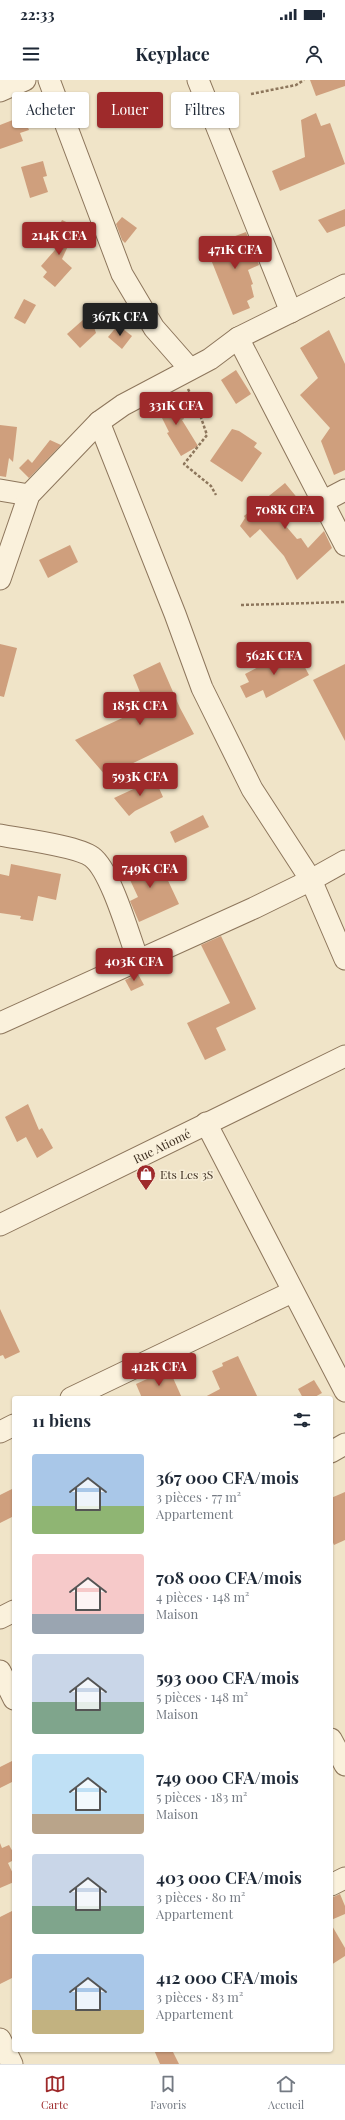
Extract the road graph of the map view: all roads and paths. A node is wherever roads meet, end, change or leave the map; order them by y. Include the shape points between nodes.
1 (24, 80) edge
2 (48, 80) edge
3 (198, 80) edge
4 (304, 80) edge
5 (0, 91) edge
6 (251, 94) dead end
7 (345, 285) edge
8 (291, 312) junction
9 (238, 338) junction
10 (190, 370) junction
11 (99, 422) junction
12 (0, 490) edge
13 (345, 490) edge
14 (29, 495) junction
15 (216, 495) dead end
16 (324, 502) junction
17 (345, 545) edge
18 (0, 579) edge
19 (345, 602) edge
20 (241, 606) dead end
21 (0, 835) edge
22 (345, 861) edge
23 (311, 880) junction
24 (345, 959) edge
25 (138, 960) junction
26 (0, 1023) edge
27 (345, 1056) edge
28 (206, 1123) junction
29 (0, 1225) edge
30 (292, 1292) junction
31 (345, 1391) edge
32 (75, 1396) edge
33 (12, 1426) edge
34 (0, 1432) edge
35 (345, 1444) edge
36 (333, 1451) edge
37 (12, 1612) edge
38 (0, 1618) edge
39 (0, 1671) edge
40 (12, 1695) edge
41 (333, 1743) edge
42 (345, 1765) edge
43 (345, 1878) edge
44 (333, 1884) edge

1 - 5 street
2 - 10 street via 122,274 154,328
3 - 8 street
4 - 6 path via 296,85
7 - 8 street
8 - 9 street
9 - 10 street
9 - 16 street
10 - 11 street via 123,405
10 - 15 path via 194,382 187,388 207,435 184,464 211,486
11 - 14 street
11 - 23 street via 202,688 252,789
12 - 14 street
13 - 16 street
14 - 18 street
16 - 17 street
19 - 20 path
21 - 25 street via 77,850 92,857 105,871
22 - 23 street
23 - 24 street
23 - 25 street
25 - 26 street
27 - 28 street, Rue Atiomé
28 - 29 street, Rue Atiomé
28 - 30 street
30 - 31 street
30 - 32 street
33 - 34 street
35 - 36 street
37 - 38 street
39 - 40 street
41 - 42 street
43 - 44 street

